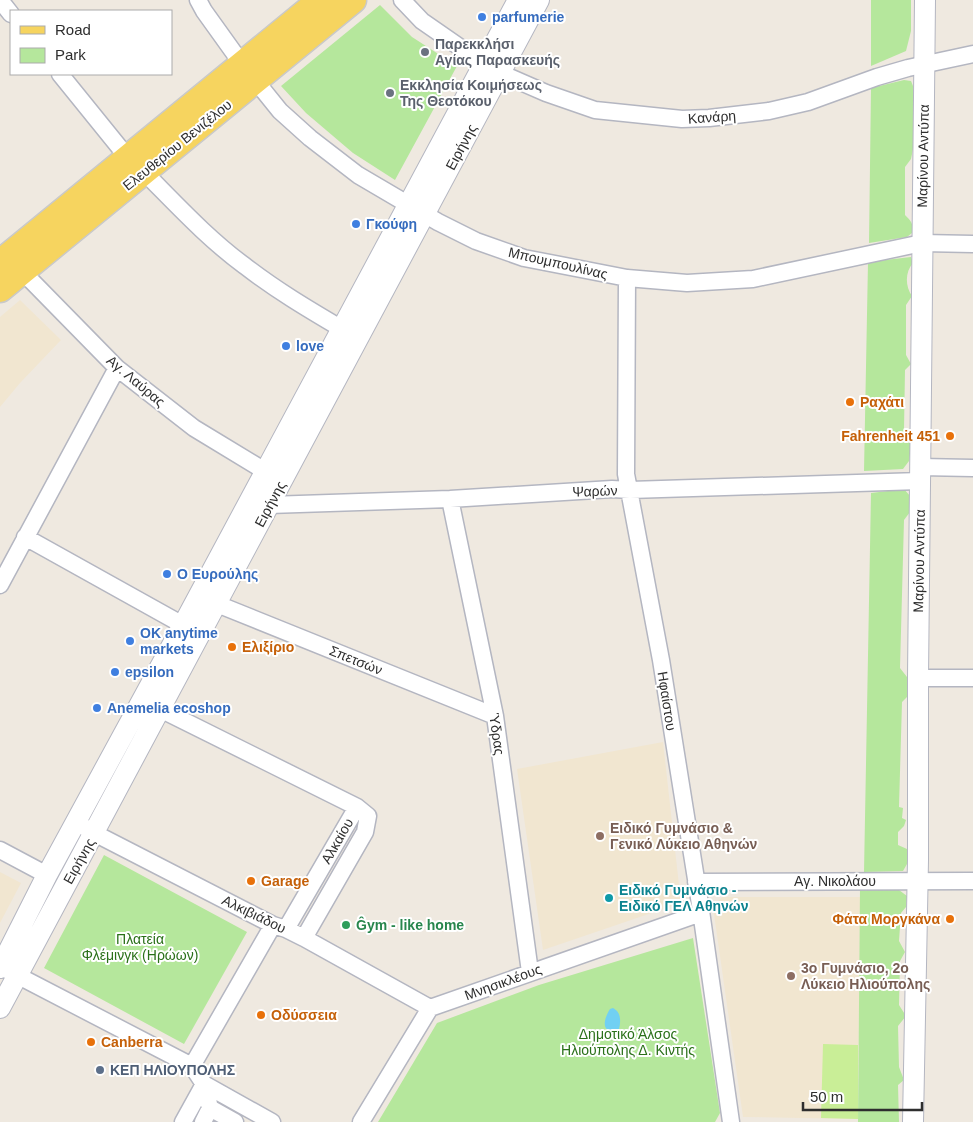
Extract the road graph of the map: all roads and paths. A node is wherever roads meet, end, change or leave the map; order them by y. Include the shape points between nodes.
1 (0, 0) edge
2 (198, 0) edge
3 (321, 0) edge
4 (353, 0) edge
5 (402, 0) edge
6 (518, 0) edge
7 (539, 0) edge
8 (925, 0) edge
9 (10, 13) edge
10 (973, 54) edge
11 (924, 65) junction
12 (492, 69) junction
13 (248, 72) junction
14 (61, 75) edge
15 (136, 165) junction
16 (408, 205) junction
17 (426, 215) junction
18 (922, 243) junction
19 (973, 244) edge
20 (10, 264) edge
21 (627, 278) junction
22 (0, 289) edge
23 (342, 329) junction
24 (117, 368) junction
25 (973, 468) edge
26 (265, 471) junction
27 (920, 474) junction
28 (630, 490) junction
29 (450, 499) junction
30 (270, 505) junction
31 (25, 537) junction
32 (0, 585) edge
33 (217, 604) junction
34 (183, 624) junction
35 (918, 678) junction
36 (973, 678) edge
37 (160, 709) junction
38 (495, 716) junction
39 (357, 807) junction
40 (76, 822) junction
41 (94, 833) junction
42 (0, 850) edge
43 (47, 875) junction
44 (917, 881) junction
45 (973, 881) edge
46 (696, 882) junction
47 (701, 913) junction
48 (280, 927) junction
49 (304, 938) junction
50 (6, 970) edge
51 (530, 972) junction
52 (0, 1008) edge
53 (430, 1008) junction
54 (192, 1066) junction
55 (204, 1084) junction
56 (206, 1115) edge
57 (183, 1122) edge
58 (235, 1122) edge
59 (272, 1122) edge
60 (361, 1122) edge
61 (731, 1122) edge
62 (913, 1122) edge

1 - 9 street
2 - 13 street, Μπουμπουλίνας
3 - 13 main road, Ελευθερίου Βενιζέλου
4 - 13 main road, Ελευθερίου Βενιζέλου
5 - 12 street, Κανάρη via 422,21
6 - 12 street, Ειρήνης
7 - 12 street, Ειρήνης
8 - 11 street, Μαρίνου Αντύπα
10 - 11 street, Κανάρη
11 - 12 street, Κανάρη via 769,111 682,119 595,110
11 - 18 street, Μαρίνου Αντύπα
12 - 16 street, Ειρήνης
12 - 17 street, Ειρήνης
13 - 15 main road, Ελευθερίου Βενιζέλου
13 - 16 street, Μπουμπουλίνας via 280,111 310,138 358,174
14 - 15 street
15 - 20 main road, Ελευθερίου Βενιζέλου
15 - 23 street via 199,228 244,266
16 - 17 street, Μπουμπουλίνας
16 - 23 street, Ειρήνης
17 - 21 street, Μπουμπουλίνας via 476,241 524,258
17 - 30 street, Ειρήνης
18 - 19 street, Μπουμπουλίνας
18 - 21 street, Μπουμπουλίνας via 753,279 687,282
18 - 27 street, Μαρίνου Αντύπα
20 - 22 main road, Ελευθερίου Βενιζέλου
20 - 24 street, Αγ. Λαύρας
21 - 28 street, Ηφαίστου via 626,474
23 - 26 street, Ειρήνης
24 - 26 street, Αγ. Λαύρας via 194,428
24 - 31 street
25 - 27 street, Ψαρών
26 - 34 street, Ειρήνης
27 - 28 street, Ψαρών
27 - 35 street, Μαρίνου Αντύπα
28 - 29 street, Ψαρών
28 - 46 street, Ηφαίστου
29 - 30 street, Ψαρών
29 - 38 street, Ύδρας
30 - 33 street, Ειρήνης
31 - 32 street
31 - 34 street
33 - 37 street, Ειρήνης
33 - 38 street, Σπετσών
34 - 40 street, Ειρήνης
35 - 36 street
35 - 44 street, Μαρίνου Αντύπα
37 - 39 street
37 - 41 street, Ειρήνης
38 - 51 street, Ύδρας
39 - 48 street, Αλκαίου
39 - 49 street, Αλκαίου via 368,816 365,832
40 - 41 street, Αλκιβιάδου
40 - 43 street, Ειρήνης
41 - 48 street, Αλκιβιάδου
41 - 50 street, Ειρήνης
42 - 43 street
43 - 50 street, Ειρήνης
44 - 45 street, Αγ. Νικολάου
44 - 46 street, Αγ. Νικολάου
44 - 62 street, Μαρίνου Αντύπα
46 - 47 street, Ηφαίστου
47 - 51 street, Μνησικλέους
47 - 61 street, Ηφαίστου
48 - 49 street, Αλκιβιάδου
48 - 54 street, Αλκαίου
49 - 53 street, Αλκιβιάδου
50 - 52 street, Ειρήνης
50 - 54 street
51 - 53 street, Μνησικλέους
53 - 60 street
54 - 55 street
55 - 56 street
55 - 57 street
55 - 59 street
56 - 58 street

